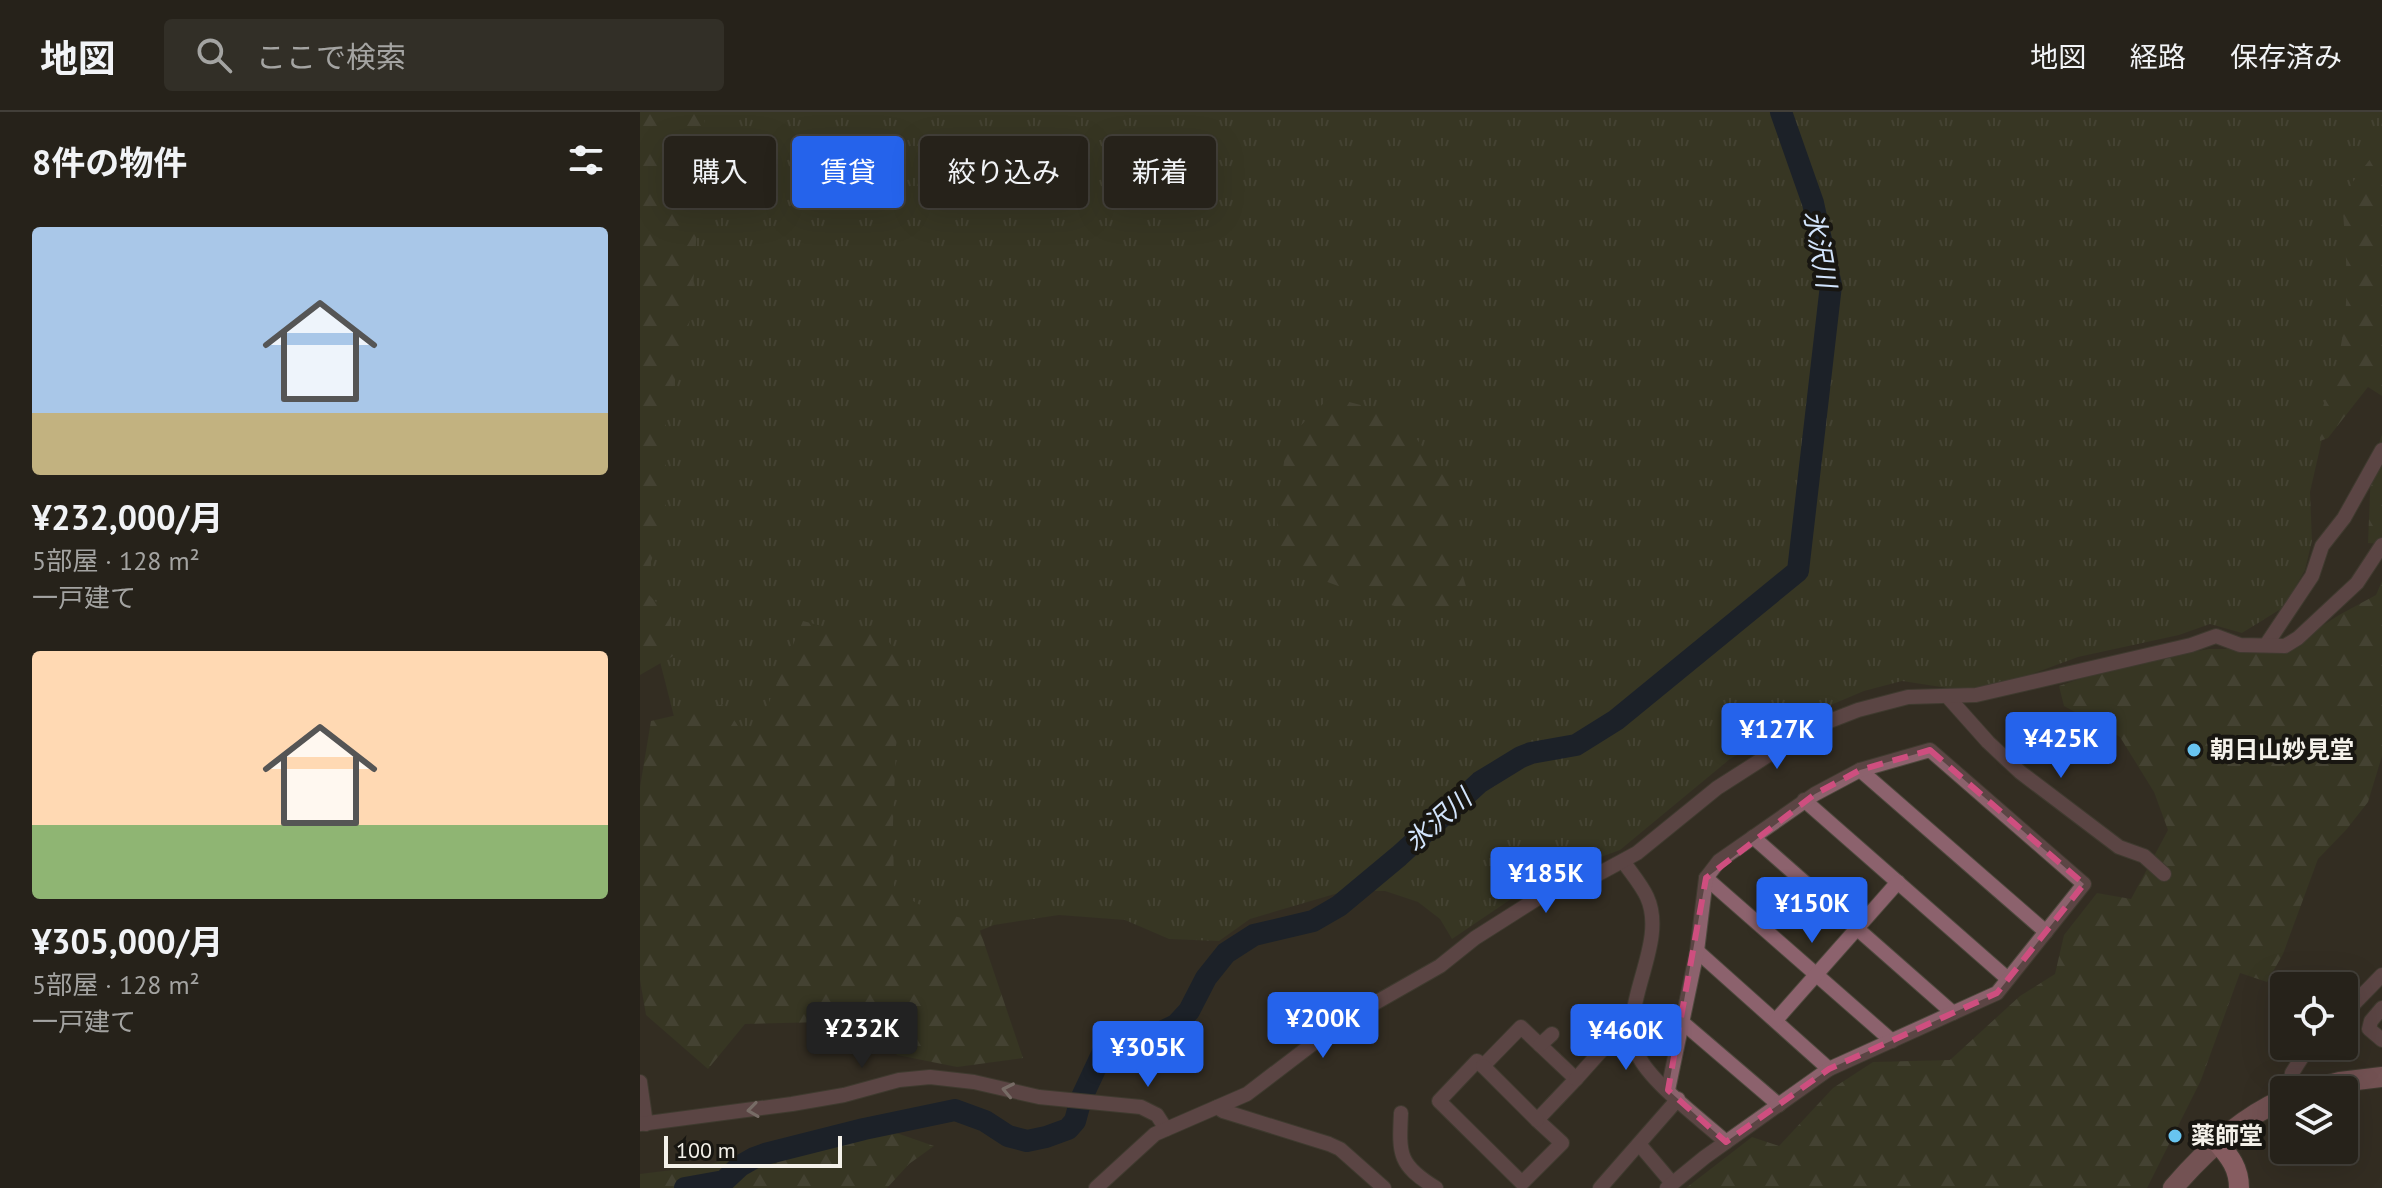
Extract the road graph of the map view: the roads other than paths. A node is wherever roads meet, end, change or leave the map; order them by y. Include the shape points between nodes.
1 (2382, 450) edge
2 (2382, 545) edge
3 (2266, 645) junction
4 (1947, 696) junction
5 (1860, 770) junction
6 (1804, 800) junction
7 (1753, 837) junction
8 (1623, 861) junction
9 (2164, 874) dead end
10 (1706, 878) junction
11 (1898, 882) junction
12 (1857, 928) junction
13 (2046, 932) junction
14 (1697, 951) junction
15 (1817, 974) junction
16 (2382, 975) edge
17 (2008, 979) junction
18 (2358, 1000) edge
19 (2382, 1008) edge
20 (1953, 1013) junction
21 (1776, 1020) junction
22 (1682, 1022) junction
23 (1632, 1027) junction
24 (1552, 1034) dead end
25 (2382, 1040) edge
26 (1892, 1041) junction
27 (1540, 1045) junction
28 (1483, 1066) junction
29 (1829, 1069) junction
30 (2382, 1077) edge
31 (1576, 1079) junction
32 (2358, 1079) edge
33 (640, 1082) edge
34 (1673, 1095) junction
35 (1779, 1105) junction
36 (1217, 1107) junction
37 (2270, 1107) edge
38 (1401, 1113) dead end
39 (1537, 1120) junction
40 (643, 1124) edge
41 (1166, 1129) junction
42 (1726, 1142) junction
43 (2218, 1143) junction
44 (1639, 1144) junction
45 (1670, 1186) edge
46 (1096, 1188) edge
47 (1384, 1188) edge
48 (1436, 1188) edge
49 (1600, 1188) edge
50 (2173, 1188) edge
51 (2239, 1188) edge

1 - 3 street via 2322,546 2312,576
2 - 3 street via 2357,583 2298,638 2285,646
3 - 4 street via 2240,645 2216,636 2025,685
4 - 8 street via 1908,697 1809,729 1717,788
4 - 9 street via 2020,772
5 - 6 street
5 - 13 street
5 - 13 street via 1930,750 2084,884
6 - 7 street
6 - 11 street
7 - 10 street via 1719,861
7 - 12 street
8 - 23 street via 1648,899 1652,917
8 - 36 street via 1544,894 1440,966 1340,1023 1254,1090
10 - 14 street
10 - 15 street
11 - 12 street
11 - 17 street
12 - 15 street
12 - 20 street
13 - 17 street
14 - 21 street
14 - 22 street
15 - 21 street
15 - 26 street
16 - 18 street
17 - 20 street via 1997,993
19 - 25 street via 2369,1029
20 - 26 street
21 - 29 street
22 - 34 street
22 - 35 street
23 - 31 street via 1618,1032
23 - 34 street via 1641,1061
24 - 27 street
26 - 29 street
27 - 28 street via 1521,1027
27 - 31 street
28 - 39 street
28 - 39 street via 1477,1061 1439,1101 1522,1183 1562,1143
29 - 35 street
30 - 32 main road
31 - 39 street
33 - 40 street
34 - 42 street
34 - 44 street
35 - 42 street
36 - 41 street
36 - 47 street via 1340,1149
37 - 43 main road
38 - 48 street via 1400,1151 1412,1172
41 -> 40 street via 1157,1115 1141,1107 1039,1097 930,1077 792,1104
41 - 46 street
42 - 45 street
43 - 50 main road
43 - 51 main road via 2233,1162
44 - 45 street
44 - 49 street

